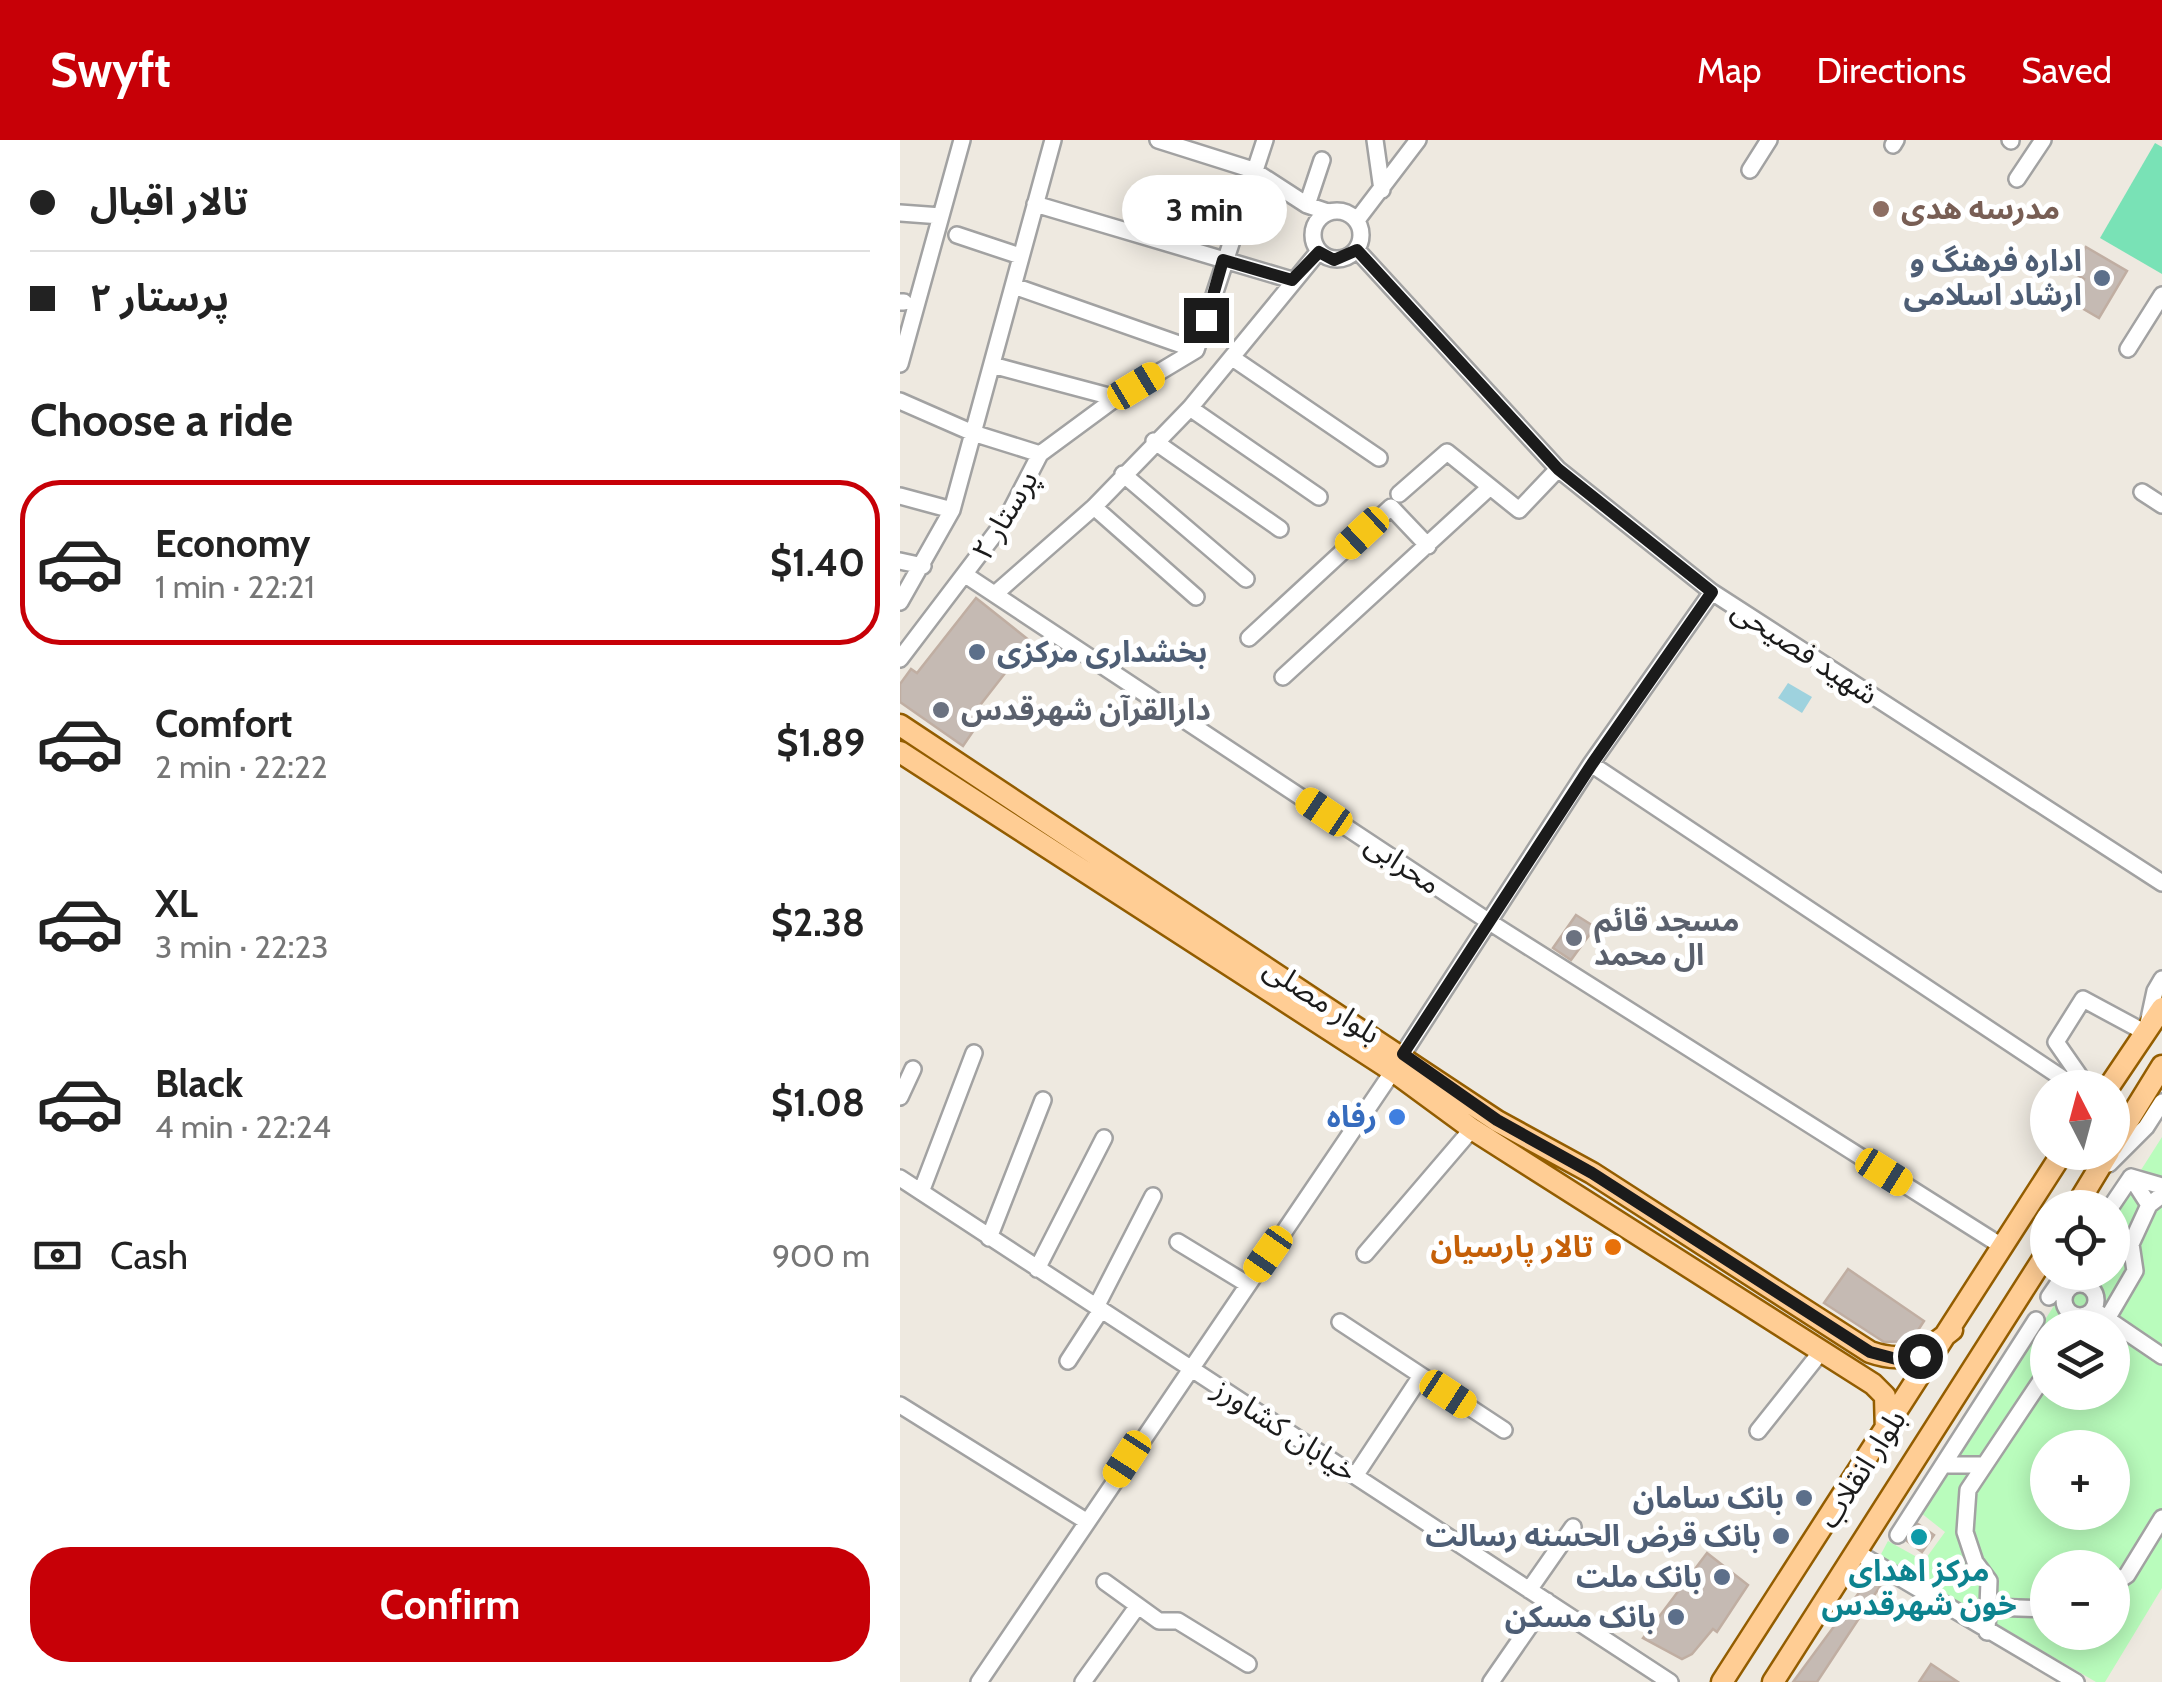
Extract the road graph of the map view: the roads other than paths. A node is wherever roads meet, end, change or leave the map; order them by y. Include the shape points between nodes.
1 (962, 140) edge
2 (1053, 140) edge
3 (1158, 140) edge
4 (1265, 140) edge
5 (1375, 140) edge
6 (1418, 140) edge
7 (1769, 140) edge
8 (2043, 140) edge
9 (1322, 160) dead end
10 (1253, 170) junction
11 (1750, 170) dead end
12 (2017, 179) dead end
13 (1382, 190) junction
14 (1035, 204) junction
15 (1307, 205) junction
16 (1328, 212) junction
17 (900, 213) edge
18 (941, 216) junction
19 (1357, 220) junction
20 (957, 235) dead end
21 (1357, 250) junction
22 (1319, 252) junction
23 (1020, 256) junction
24 (1223, 260) junction
25 (1292, 280) junction
26 (1014, 286) junction
27 (2162, 295) edge
28 (2128, 349) dead end
29 (1196, 350) junction
30 (1234, 359) junction
31 (900, 364) edge
32 (992, 365) junction
33 (1116, 398) junction
34 (900, 402) edge
35 (1190, 408) junction
36 (972, 433) junction
37 (1154, 441) junction
38 (1040, 454) junction
39 (1379, 458) dead end
40 (1558, 469) junction
41 (1123, 474) junction
42 (1490, 487) junction
43 (2142, 492) dead end
44 (1399, 494) dead end
45 (900, 496) edge
46 (1319, 496) dead end
47 (2162, 505) edge
48 (1094, 507) junction
49 (952, 510) junction
50 (1280, 529) dead end
51 (1428, 546) junction
52 (900, 561) edge
53 (922, 566) junction
54 (968, 576) junction
55 (1246, 578) dead end
56 (1712, 592) junction
57 (996, 594) junction
58 (1196, 597) dead end
59 (900, 602) edge
60 (1250, 638) dead end
61 (900, 660) edge
62 (1283, 678) dead end
63 (900, 726) edge
64 (900, 752) edge
65 (1592, 764) junction
66 (2162, 883) edge
67 (1488, 921) junction
68 (2162, 979) edge
69 (2162, 1008) edge
70 (2146, 1033) junction
71 (974, 1053) dead end
72 (1398, 1063) junction
73 (2162, 1066) edge
74 (912, 1069) dead end
75 (2050, 1070) edge
76 (2075, 1070) edge
77 (2120, 1070) edge
78 (900, 1097) edge
79 (1043, 1100) dead end
80 (2162, 1102) edge
81 (2130, 1119) edge
82 (1472, 1129) junction
83 (1104, 1138) dead end
84 (2051, 1170) edge
85 (2098, 1170) edge
86 (2131, 1177) junction
87 (900, 1178) edge
88 (2092, 1180) junction
89 (2162, 1186) edge
90 (2086, 1190) edge
91 (2122, 1190) edge
92 (921, 1192) junction
93 (1153, 1196) dead end
94 (2155, 1200) edge
95 (989, 1238) junction
96 (1178, 1242) dead end
97 (2000, 1245) junction
98 (1365, 1254) dead end
99 (1037, 1269) junction
100 (2030, 1279) edge
101 (1246, 1284) junction
102 (2056, 1290) edge
103 (2065, 1290) edge
104 (2091, 1290) edge
105 (2049, 1297) dead end
106 (1098, 1309) junction
107 (2092, 1309) joint
108 (2110, 1310) edge
109 (1340, 1322) dead end
110 (1952, 1330) junction
111 (2030, 1330) edge
112 (2130, 1338) edge
113 (1820, 1354) junction
114 (2162, 1356) edge
115 (1068, 1361) dead end
116 (1188, 1367) junction
117 (1421, 1376) junction
118 (2030, 1397) edge
119 (900, 1406) edge
120 (1504, 1430) dead end
121 (1758, 1430) dead end
122 (1886, 1434) junction
123 (1945, 1465) junction
124 (1984, 1465) junction
125 (1355, 1476) junction
126 (1967, 1500) junction
127 (2162, 1518) edge
128 (1086, 1521) junction
129 (1573, 1527) dead end
130 (1898, 1535) dead end
131 (1858, 1552) junction
132 (2130, 1570) edge
133 (1105, 1582) dead end
134 (1529, 1590) junction
135 (1547, 1602) junction
136 (1137, 1607) junction
137 (1988, 1607) junction
138 (2030, 1608) edge
139 (1988, 1632) junction
140 (1248, 1664) dead end
141 (979, 1682) edge
142 (1083, 1682) edge
143 (1491, 1682) edge
144 (1670, 1682) edge
145 (1722, 1682) edge
146 (1773, 1682) edge
147 (2076, 1682) edge

1 - 18 street
2 - 14 street
3 - 10 street
4 - 10 street
5 - 13 street
6 - 13 street
7 - 11 street
8 - 12 street
9 - 15 street
10 - 15 street
10 - 24 street
13 - 19 street
14 - 23 street
14 - 24 street
15 - 16 street
16 - 19 street via 1344,211
16 - 22 street via 1314,230
17 - 18 street
18 - 31 street
19 - 21 street
20 - 23 street
21 - 22 street via 1334,260
21 - 40 street, شهید فصیحی
22 - 25 street
23 - 26 street
24 - 25 street
24 - 29 street
25 - 30 street
26 - 29 street
26 - 32 street
27 - 28 street
29 - 33 street, پرستار ۲
30 - 35 street
30 - 39 street
32 - 33 street
32 - 36 street
33 - 38 street, پرستار ۲
34 - 36 street
35 - 37 street
35 - 46 street
36 - 38 street
36 - 49 street
37 - 41 street
37 - 50 street
38 - 54 street, پرستار ۲
40 - 42 street via 1519,510
40 - 56 street, شهید فصیحی
41 - 48 street
41 - 55 street
42 - 44 street via 1447,452
42 - 51 street
43 - 47 street
45 - 49 street
48 - 57 street
48 - 58 street
49 - 53 street
51 - 60 street via 1391,507
51 - 62 street
52 - 53 street
53 - 59 street
54 - 57 street, محرابی
54 - 61 street, پرستار ۲
56 - 65 street
56 - 66 street, شهید فصیحی
57 - 67 street, محرابی
63 - 72 main road, بلوار مصلی
64 - 72 main road, بلوار مصلی
65 - 67 street
65 - 75 street
67 - 72 street
67 - 97 street, محرابی
68 - 70 street
69 - 70 main road
70 - 76 street via 2083,999 2056,1042
70 - 77 main road
71 - 92 street
72 - 82 main road, بلوار مصلی
72 - 101 street
72 - 110 main road, بلوار مصلی via 1592,1173 1870,1352 1900,1360 1920,1356
73 - 81 main road
74 - 78 street
79 - 95 street
80 - 88 street
82 - 98 street
82 - 113 main road, بلوار مصلی
83 - 99 street
84 - 97 main road, بلوار انقلاب
85 - 88 main road
86 - 89 street
86 - 91 street
86 - 94 street
87 - 92 street, خیابان کشاورز
88 - 90 main road
92 - 95 street, خیابان کشاورز
93 - 106 street
94 - 108 street via 2132,1244 2135,1272
95 - 99 street, خیابان کشاورز
96 - 101 street
97 - 110 main road, بلوار انقلاب
99 - 106 street, خیابان کشاورز
100 - 131 main road, بلوار انقلاب
101 - 116 street
102 - 105 street
103 - 107 street via 2069,1311 2079,1316
104 - 107 street
106 - 115 street
106 - 116 street, خیابان کشاورز
109 - 117 street
110 - 122 main road, بلوار انقلاب
111 - 123 street
112 - 114 street
113 - 121 street
113 - 122 main road, بلوار مصلی via 1885,1396
116 - 125 street, خیابان کشاورز
116 - 128 street
117 - 120 street
117 - 125 street
118 - 124 street
119 - 128 street
122 - 145 main road, بلوار انقلاب
123 - 124 street
123 - 126 street
123 - 130 street
124 - 126 street
125 - 134 street, خیابان کشاورز
126 - 137 street via 1965,1532 1988,1581
127 - 132 street
128 - 141 street
129 - 134 street
131 - 139 street
131 - 146 main road, بلوار انقلاب
133 - 136 street
134 - 135 street, خیابان کشاورز
135 - 143 street
135 - 144 street, خیابان کشاورز
136 - 140 street via 1186,1625
136 - 142 street
137 - 138 street
137 - 139 street
139 - 147 street

